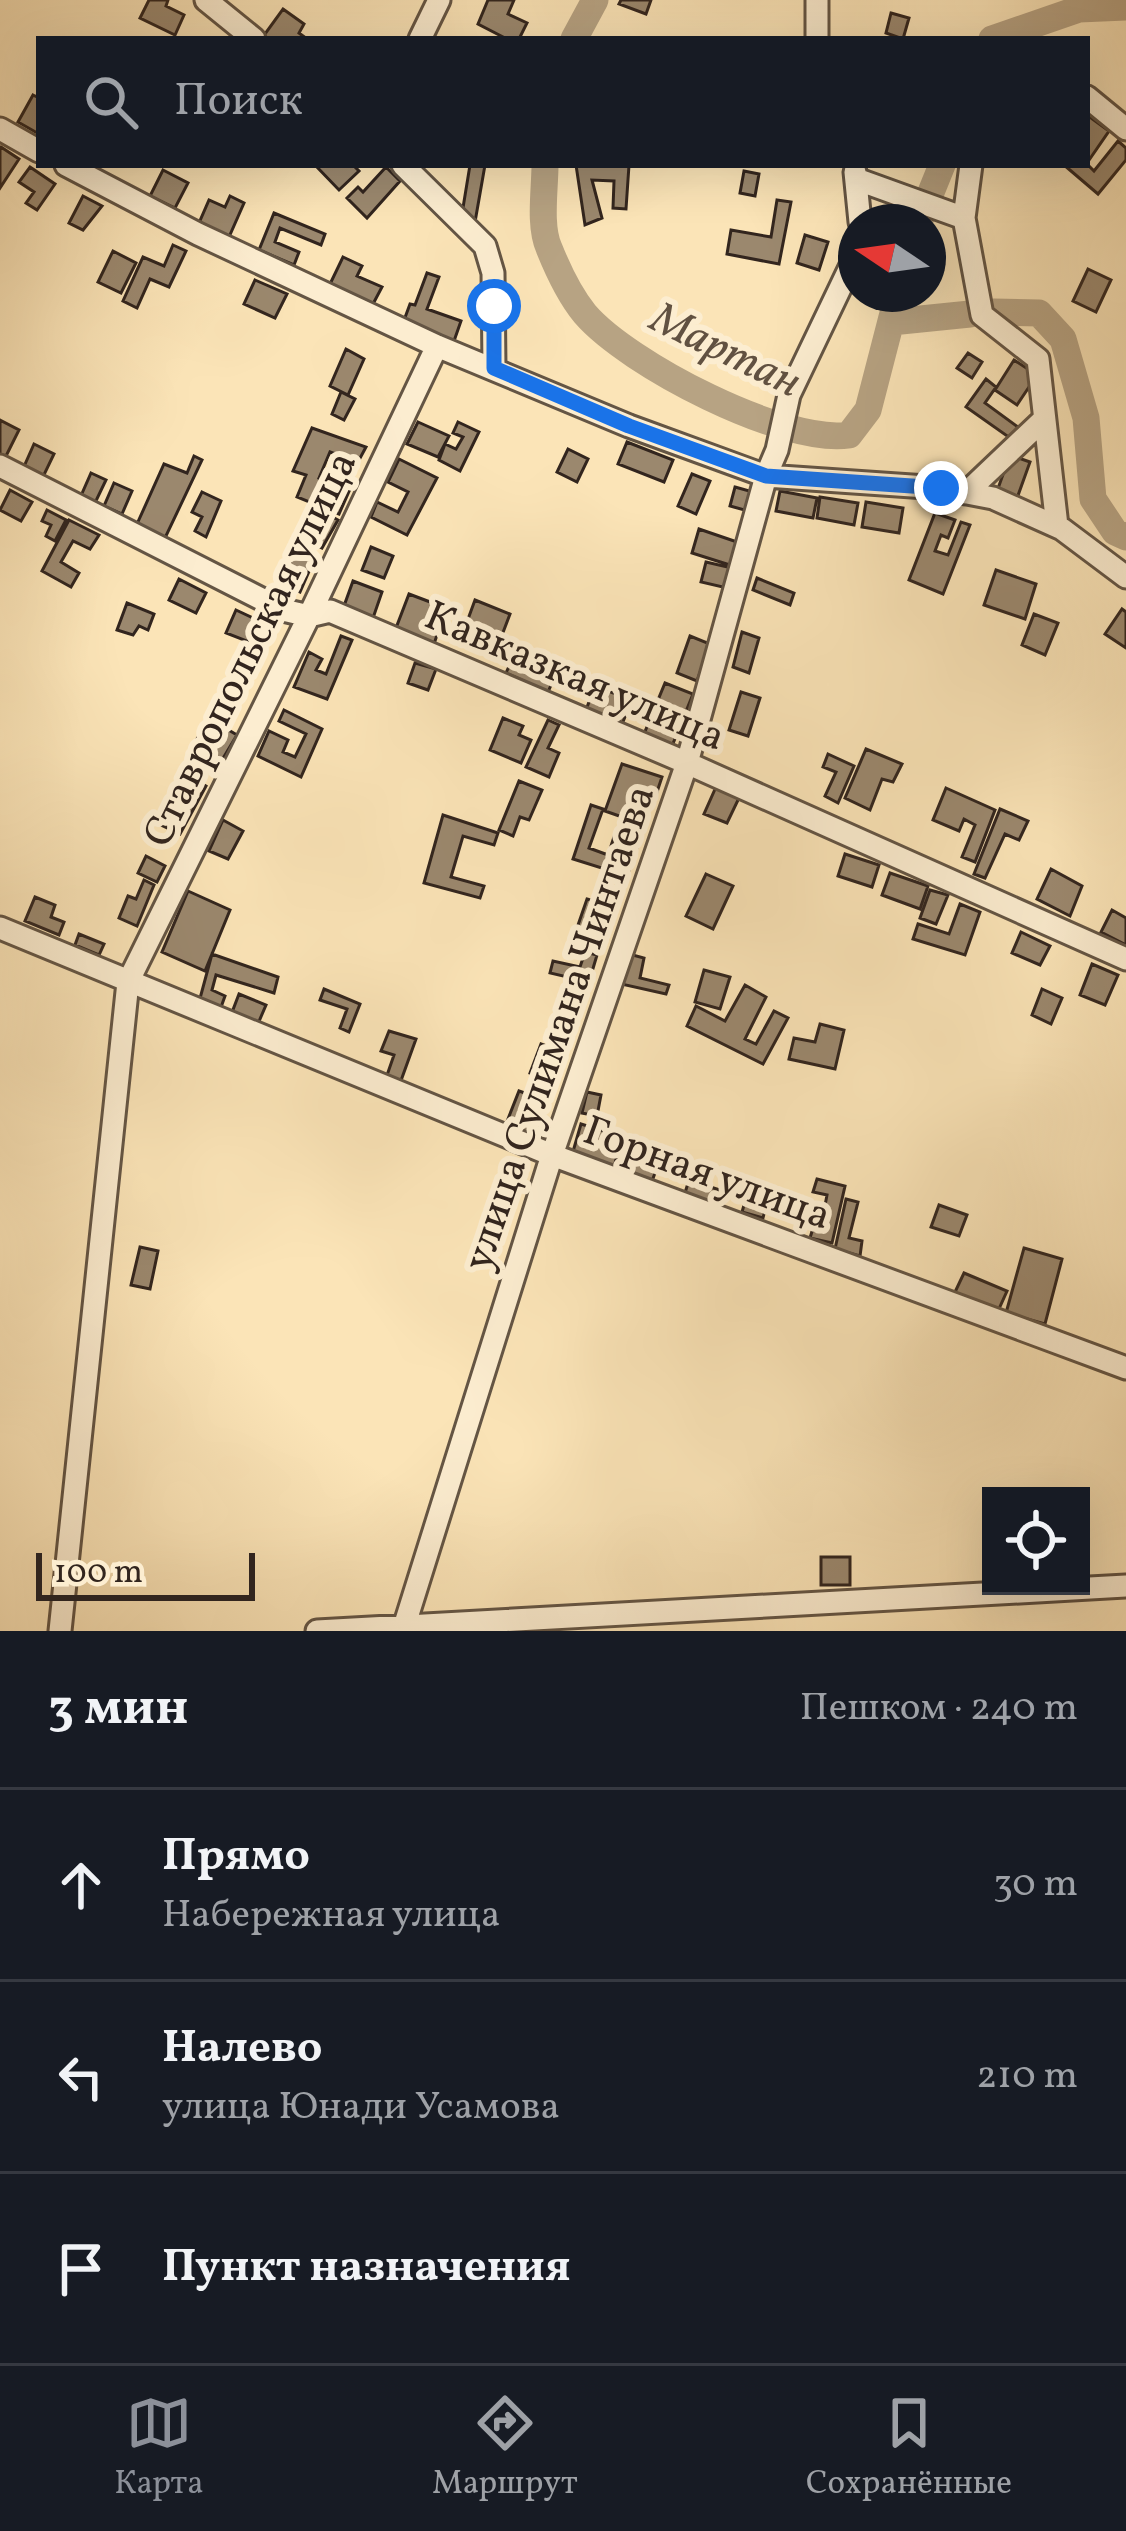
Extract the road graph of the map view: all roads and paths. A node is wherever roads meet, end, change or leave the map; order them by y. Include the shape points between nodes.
1 (206, 0) edge
2 (439, 0) edge
3 (817, 0) edge
4 (250, 36) edge
5 (421, 36) edge
6 (817, 36) edge
7 (1090, 99) edge
8 (0, 128) edge
9 (1126, 129) edge
10 (36, 149) edge
11 (72, 168) edge
12 (406, 168) edge
13 (971, 168) edge
14 (855, 172) edge
15 (858, 204) edge
16 (964, 218) junction
17 (838, 293) edge
18 (437, 346) junction
19 (494, 368) junction
20 (1043, 420) junction
21 (0, 466) edge
22 (766, 476) junction
23 (965, 493) junction
24 (1057, 526) junction
25 (1126, 577) edge
26 (309, 616) junction
27 (687, 763) junction
28 (0, 928) edge
29 (1126, 959) edge
30 (128, 982) junction
31 (552, 1155) junction
32 (1126, 1368) edge
33 (1126, 1586) edge
34 (1090, 1588) edge
35 (982, 1594) edge
36 (404, 1627) junction
37 (60, 1631) edge
38 (317, 1631) edge

1 - 4 street
2 - 5 street
3 - 6 street
7 - 9 street
8 - 10 street
11 - 18 street
12 - 19 street via 484,246 493,273
13 - 16 street
14 - 15 street
14 - 16 street
16 - 20 street via 982,315 1038,359
17 - 22 street, улица Сулимана Чинтаева via 789,395
18 - 19 street
18 - 26 street, Ставропольская улица
19 - 22 street
20 - 23 street
20 - 24 street
21 - 26 street, Кавказкая улица via 226,584
22 - 23 street
22 - 27 street, улица Сулимана Чинтаева
23 - 24 street
24 - 25 street
26 - 27 street, Кавказкая улица via 330,611
26 - 30 street, Ставропольская улица
27 - 29 street, Кавказкая улица
27 - 31 street, улица Сулимана Чинтаева
28 - 30 street, Горная улица
30 - 31 street, Горная улица
30 - 37 street
31 - 32 street, Горная улица
31 - 36 street, улица Сулимана Чинтаева
33 - 34 street
35 - 36 street
36 - 38 street

